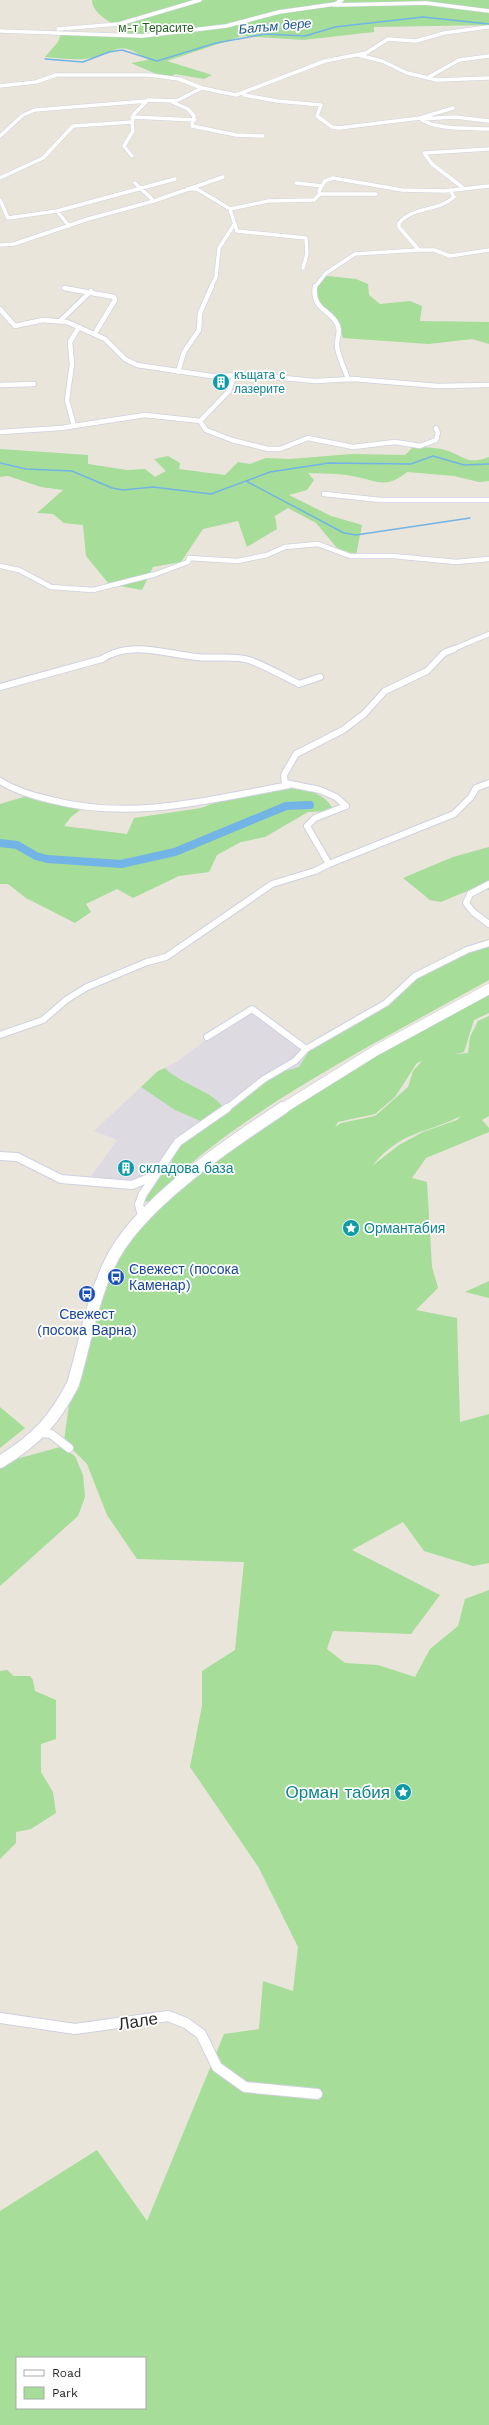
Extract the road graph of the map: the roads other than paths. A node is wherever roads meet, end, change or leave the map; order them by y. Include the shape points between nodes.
1 (200, 0) edge
2 (342, 0) edge
3 (330, 5) junction
4 (489, 11) edge
5 (488, 27) dead end
6 (0, 31) edge
7 (34, 32) junction
8 (358, 54) junction
9 (489, 56) edge
10 (427, 78) junction
11 (489, 78) edge
12 (0, 86) edge
13 (202, 88) junction
14 (236, 95) junction
15 (147, 101) junction
16 (172, 102) junction
17 (453, 108) dead end
18 (419, 118) junction
19 (132, 119) junction
20 (194, 120) junction
21 (489, 121) edge
22 (489, 129) edge
23 (0, 136) edge
24 (263, 136) dead end
25 (489, 149) edge
26 (132, 156) dead end
27 (223, 177) dead end
28 (0, 178) edge
29 (175, 179) dead end
30 (135, 183) dead end
31 (296, 183) dead end
32 (322, 186) junction
33 (489, 186) edge
34 (462, 187) junction
35 (141, 189) junction
36 (187, 189) junction
37 (450, 190) junction
38 (320, 194) junction
39 (376, 194) dead end
40 (0, 200) edge
41 (154, 201) junction
42 (230, 209) junction
43 (57, 211) junction
44 (2, 214) edge
45 (234, 225) junction
46 (69, 226) junction
47 (0, 245) edge
48 (418, 250) junction
49 (489, 250) edge
50 (303, 268) dead end
51 (64, 288) dead end
52 (90, 291) junction
53 (0, 309) edge
54 (60, 321) junction
55 (79, 326) junction
56 (95, 333) junction
57 (178, 372) junction
58 (234, 377) junction
59 (348, 379) junction
60 (34, 384) dead end
61 (0, 385) edge
62 (489, 385) edge
63 (200, 421) junction
64 (74, 426) junction
65 (436, 428) dead end
66 (0, 432) edge
67 (324, 494) dead end
68 (489, 500) edge
69 (489, 559) edge
70 (0, 566) edge
71 (489, 634) edge
72 (320, 677) dead end
73 (0, 687) edge
74 (0, 781) edge
75 (489, 783) edge
76 (289, 785) junction
77 (329, 864) junction
78 (489, 884) edge
79 (489, 924) edge
80 (489, 943) edge
81 (489, 989) edge
82 (0, 1035) edge
83 (207, 1037) dead end
84 (306, 1049) junction
85 (0, 1156) edge
86 (156, 1174) junction
87 (142, 1216) junction
88 (41, 1433) junction
89 (69, 1448) dead end
90 (0, 1462) edge
91 (0, 2018) edge
92 (317, 2094) dead end

1 - 7 street via 119,24
2 - 3 street
3 - 4 street via 426,3
3 - 7 street via 279,12 226,26 142,36
5 - 8 street via 444,33 416,41 388,39 371,50
6 - 7 street
8 - 10 street
8 - 14 street via 325,61
9 - 10 street via 459,60
10 - 11 street
12 - 13 street via 36,82 56,75 149,75 179,79
13 - 14 street
13 - 16 street
14 - 18 street via 249,94 277,101 321,105 317,116 334,128
15 - 16 street
15 - 19 street
15 - 23 street via 35,110 24,115
16 - 20 street via 188,109
17 - 18 street
18 - 21 street
18 - 22 street via 432,125
19 - 20 street
19 - 26 street via 132,132 124,146
19 - 28 street via 73,126 43,158
20 - 24 street via 192,126 204,129 236,135
25 - 34 street via 424,153 434,166
27 - 36 street
29 - 35 street
30 - 35 street
31 - 32 street
32 - 37 street via 333,178 402,190
32 - 38 street
33 - 34 street
34 - 37 street
35 - 41 street
35 - 43 street
36 - 41 street
36 - 42 street via 197,188
37 - 48 street via 454,197 446,203 409,214 398,225
38 - 39 street
38 - 42 street via 316,201 268,201
40 - 44 street
41 - 46 street
42 - 45 street
43 - 44 street via 13,219
43 - 46 street
45 - 50 street via 237,231 250,235 306,238 308,254
45 - 57 street via 219,248 216,277 200,313 199,330 184,352
46 - 47 street via 14,244
48 - 49 street via 434,250 450,256
48 - 59 street via 355,254 326,273 315,285 317,303 325,313 336,320 340,332 337,344
51 - 52 street
52 - 54 street
52 - 56 street via 111,295 115,300
53 - 54 street via 15,326 44,320
54 - 55 street
55 - 56 street
55 - 64 street via 70,342 72,364 67,400
56 - 57 street via 130,363
57 - 58 street
58 - 59 street via 251,375 315,381
58 - 63 street via 229,394 212,407
59 - 62 street via 438,386
60 - 61 street
63 - 64 street via 145,415
63 - 65 street via 206,430 258,448 275,450 308,438 353,447 395,442 420,446 436,440
64 - 66 street
67 - 68 street via 381,500
69 - 70 street via 456,562 393,556 350,556 326,545 285,547 267,555 237,561 189,558 188,562 156,574 93,590 51,587 19,570
71 - 76 street via 444,653 427,671 385,691 364,714 343,730 296,754 283,779
72 - 73 street via 299,684 248,660 196,657 169,651 128,650 114,651 102,659
74 - 76 street via 21,793 68,807 94,810 178,808
75 - 77 street via 476,788 454,814
76 - 77 street via 317,789 335,795 346,806 314,819 307,826
77 - 82 street via 272,884 166,957 147,962 87,987 66,1000 43,1020
78 - 79 street via 471,892 465,904
80 - 84 street via 467,950 415,976 386,1003
81 - 87 street via 328,1079 265,1119
83 - 84 street via 252,1008
84 - 86 street via 295,1061 264,1079 245,1096 178,1142
85 - 86 street via 17,1157 61,1179 116,1186 132,1185
86 - 87 street via 139,1204
87 - 88 street via 108,1265 73,1384 56,1416
88 - 89 street via 51,1434
88 - 90 street via 27,1447
91 - 92 street, Лале via 75,2028 101,2027 168,2016 186,2023 201,2034 217,2067 245,2087

